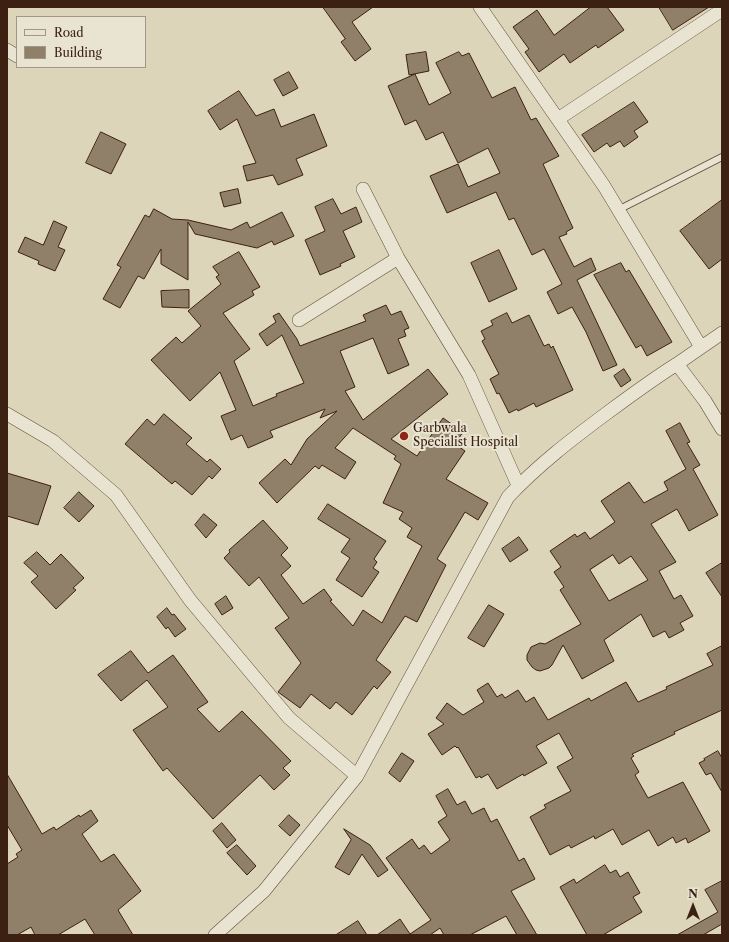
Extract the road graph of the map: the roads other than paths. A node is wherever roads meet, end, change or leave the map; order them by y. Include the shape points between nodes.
1 (480, 7) edge
2 (722, 10) edge
3 (7, 50) edge
4 (16, 55) edge
5 (558, 119) junction
6 (722, 157) edge
7 (363, 189) dead end
8 (618, 210) junction
9 (398, 258) junction
10 (299, 320) dead end
11 (722, 333) edge
12 (701, 347) junction
13 (677, 364) junction
14 (7, 414) edge
15 (722, 428) edge
16 (518, 486) junction
17 (357, 776) junction
18 (215, 935) edge

1 - 5 street
2 - 5 street
3 - 4 street
5 - 8 street
6 - 8 lane
7 - 9 street
8 - 12 street
9 - 10 street
9 - 16 street via 469,376
11 - 12 street
12 - 13 street
13 - 15 street
13 - 16 street via 568,441
14 - 17 street via 54,441 116,495 190,600 289,718
16 - 17 street via 508,497
17 - 18 street via 264,891

